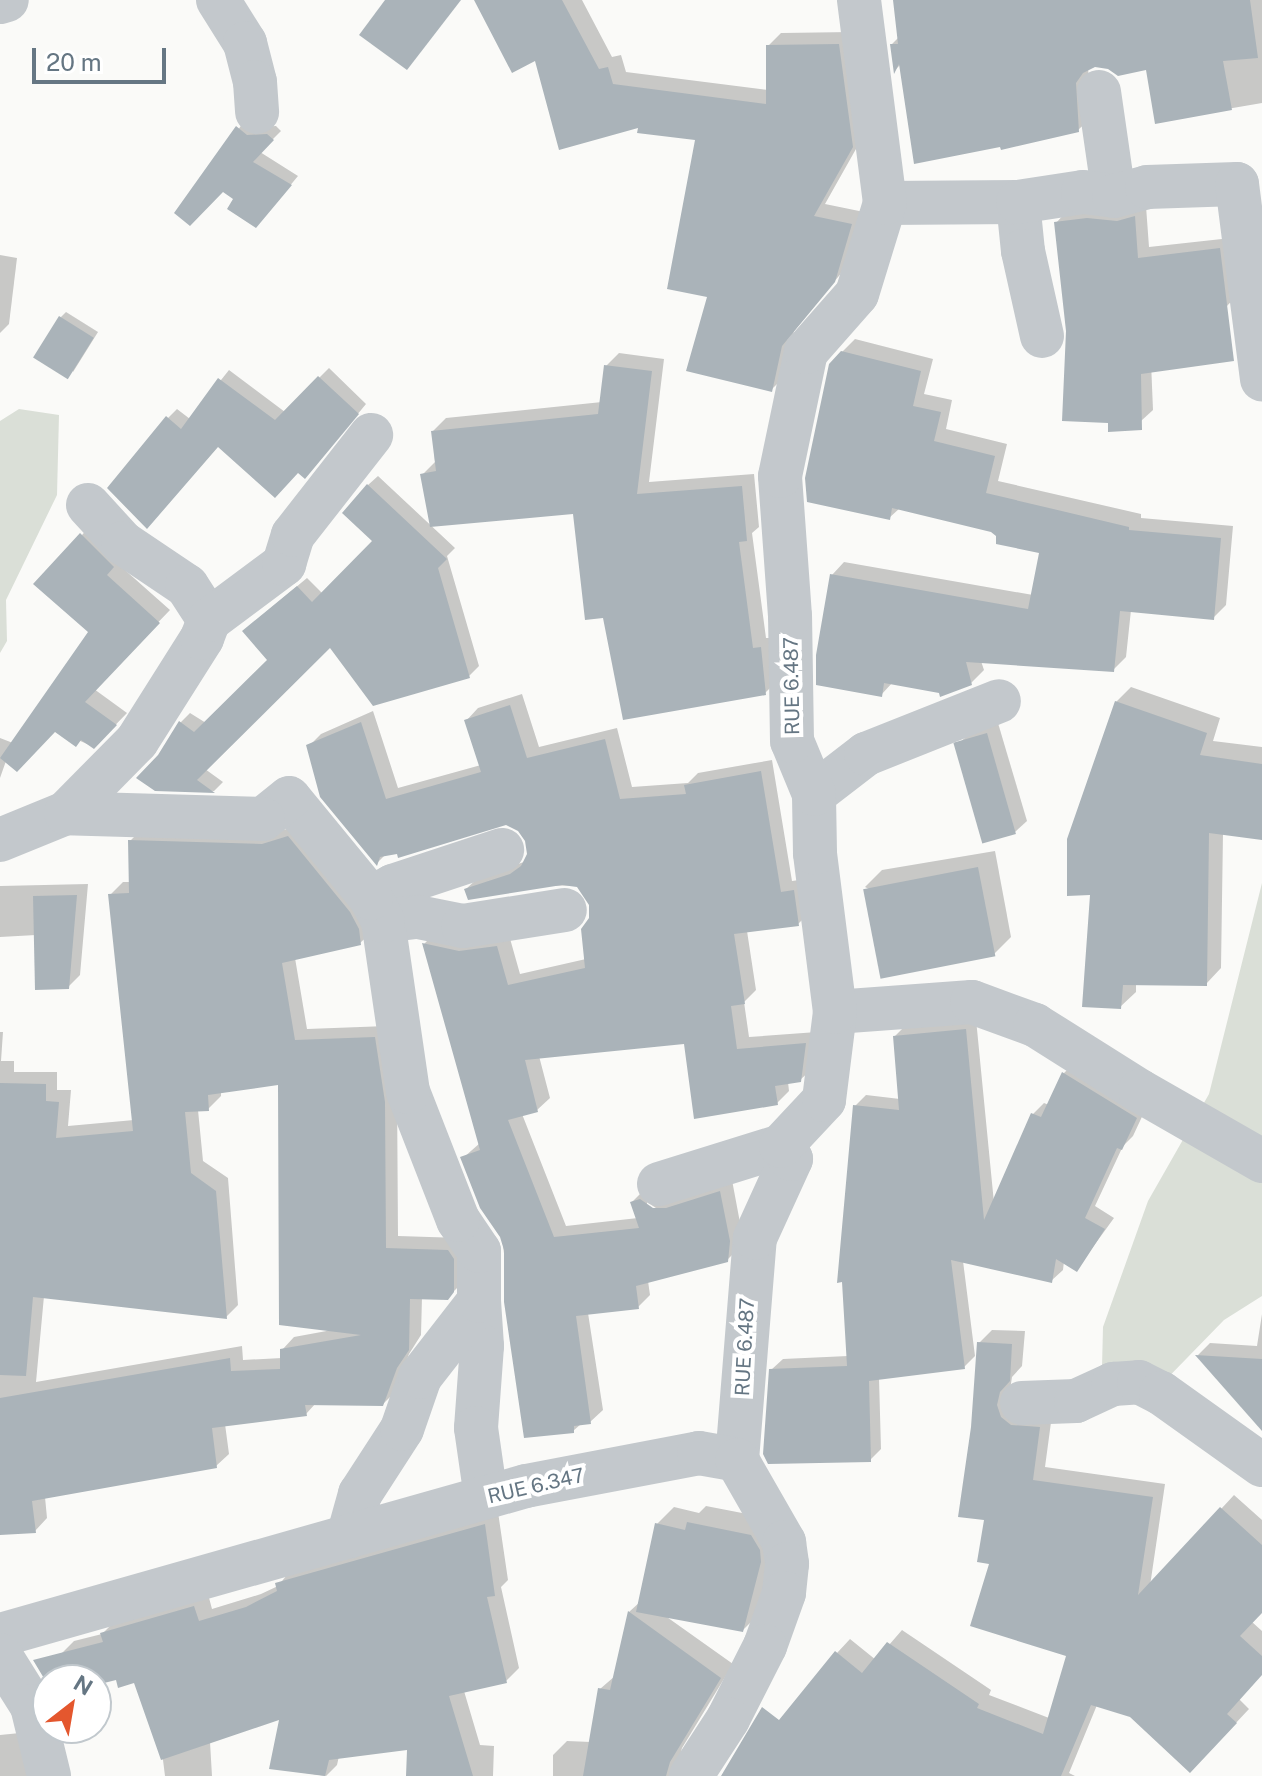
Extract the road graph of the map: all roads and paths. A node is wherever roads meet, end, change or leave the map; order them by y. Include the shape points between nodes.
1 (7, 0) edge
2 (218, 0) edge
3 (859, 0) edge
4 (0, 2) edge
5 (1099, 92) dead end
6 (257, 112) dead end
7 (1250, 184) edge
8 (1114, 196) junction
9 (1018, 202) junction
10 (885, 203) junction
11 (1042, 336) dead end
12 (1262, 379) edge
13 (371, 435) dead end
14 (88, 505) dead end
15 (209, 620) junction
16 (999, 701) dead end
17 (814, 794) junction
18 (66, 813) junction
19 (0, 840) edge
20 (502, 850) dead end
21 (377, 909) junction
22 (565, 910) dead end
23 (835, 1012) junction
24 (781, 1146) junction
25 (1262, 1161) edge
26 (659, 1184) dead end
27 (479, 1301) junction
28 (1022, 1403) dead end
29 (737, 1460) junction
30 (1262, 1465) edge
31 (486, 1497) junction
32 (348, 1537) junction
33 (0, 1635) edge
34 (0, 1655) edge
35 (49, 1776) edge
36 (691, 1776) edge

1 - 4 street
2 - 6 street via 245,43
3 - 10 street, RUE 6.487
5 - 8 street
7 - 8 street via 1147,187
7 - 12 street
8 - 9 street via 1083,192
9 - 10 street
9 - 11 street
10 - 17 street, RUE 6.487 via 857,294 806,352 780,476 792,741
13 - 15 street via 293,535 284,564
14 - 15 street via 123,543 187,586
15 - 18 street via 137,741
16 - 17 street via 866,754
17 - 23 street, RUE 6.487 via 815,853
18 - 19 street
18 - 21 street via 263,819 289,798
20 - 21 street via 393,886
21 - 22 street via 463,926
21 - 27 street via 408,1092 458,1220 479,1251
23 - 24 street, RUE 6.487 via 827,1120
23 - 25 street via 972,1002 1035,1025
24 - 26 street
24 - 29 street, RUE 6.487 via 791,1159 755,1238
27 - 31 street via 482,1346 476,1428
27 - 32 street via 420,1377 402,1429 360,1494
28 - 30 street via 1076,1401 1113,1384 1139,1382
29 - 31 street, RUE 6.347 via 699,1453
29 - 36 street via 784,1542 784,1593 735,1707
31 - 32 street, RUE 6.347
32 - 33 street, RUE 6.347
34 - 35 street via 32,1706

